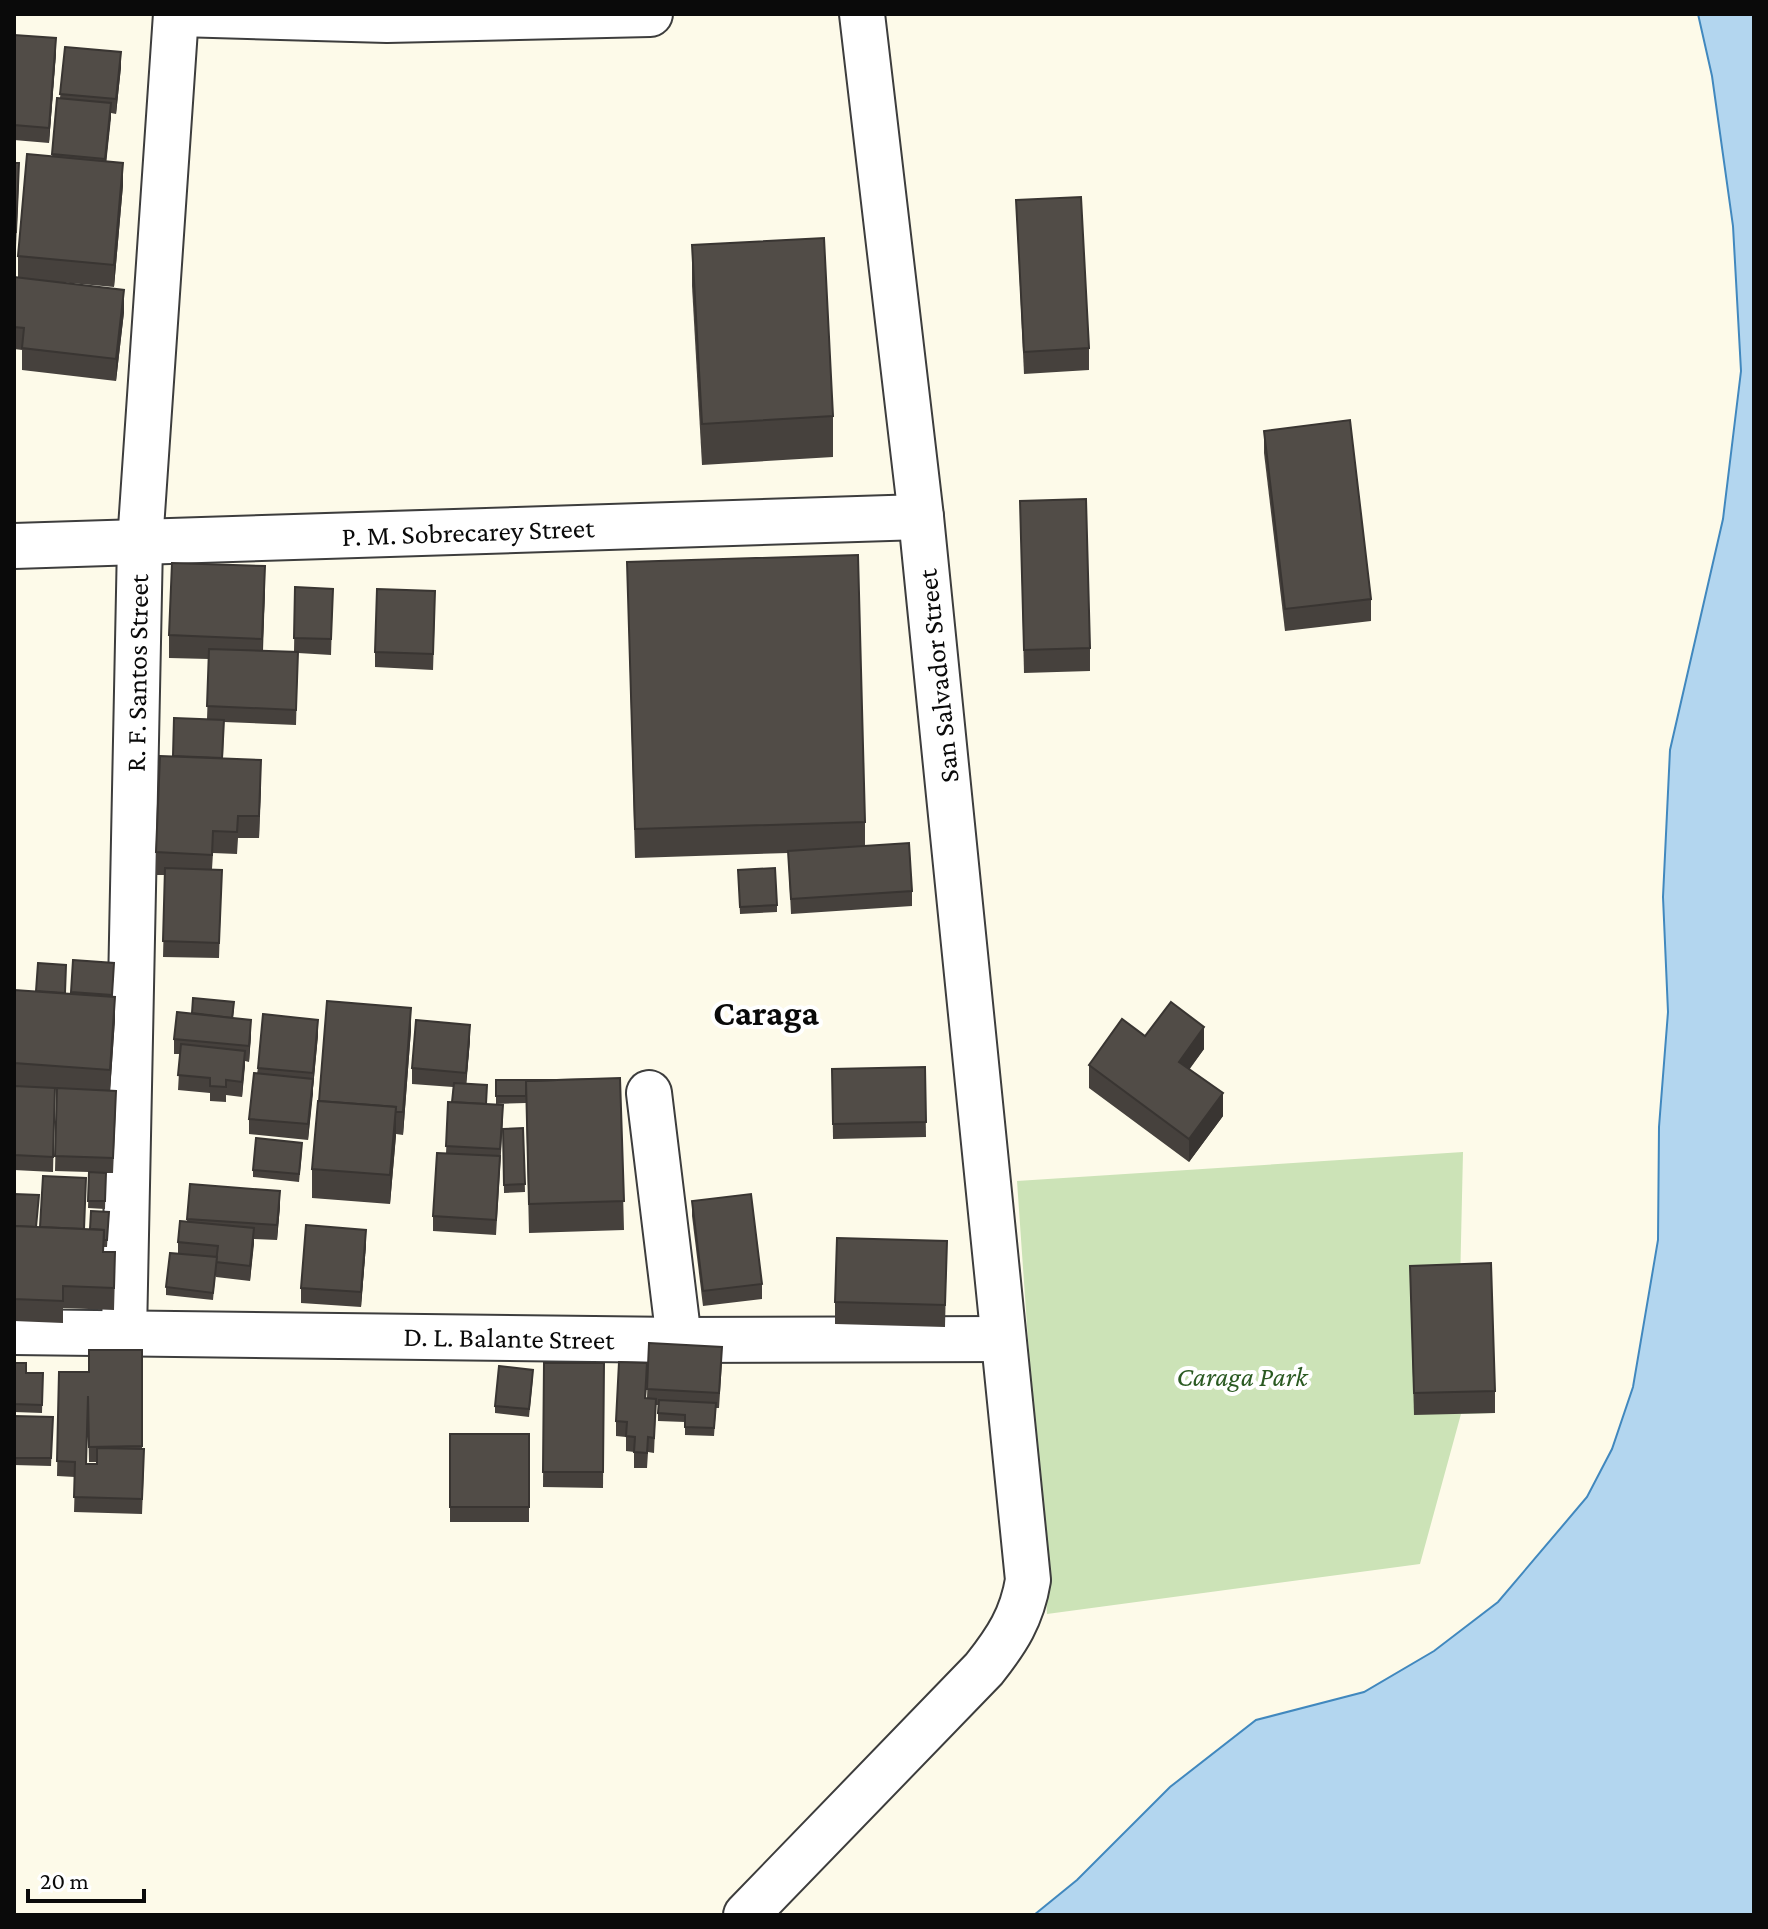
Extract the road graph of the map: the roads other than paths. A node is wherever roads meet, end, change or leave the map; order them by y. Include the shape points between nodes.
1 (177, 14) edge
2 (650, 14) edge
3 (862, 14) edge
4 (921, 517) junction
5 (140, 543) junction
6 (14, 546) edge
7 (649, 1093) dead end
8 (14, 1332) edge
9 (124, 1334) junction
10 (1003, 1339) junction
11 (679, 1340) junction
12 (746, 1915) edge

1 - 2 street via 387,20
1 - 5 street, R. F. Santos Street
3 - 4 street, San Salvador Street
4 - 5 street, P. M. Sobrecarey Street
4 - 10 street, San Salvador Street
5 - 6 street, P. M. Sobrecarey Street
5 - 9 street, R. F. Santos Street
7 - 11 street
8 - 9 street, D. L. Balante Street
9 - 11 street, D. L. Balante Street
10 - 11 street, D. L. Balante Street
10 - 12 street, San Salvador Street via 1028,1580 1023,1611 984,1669

